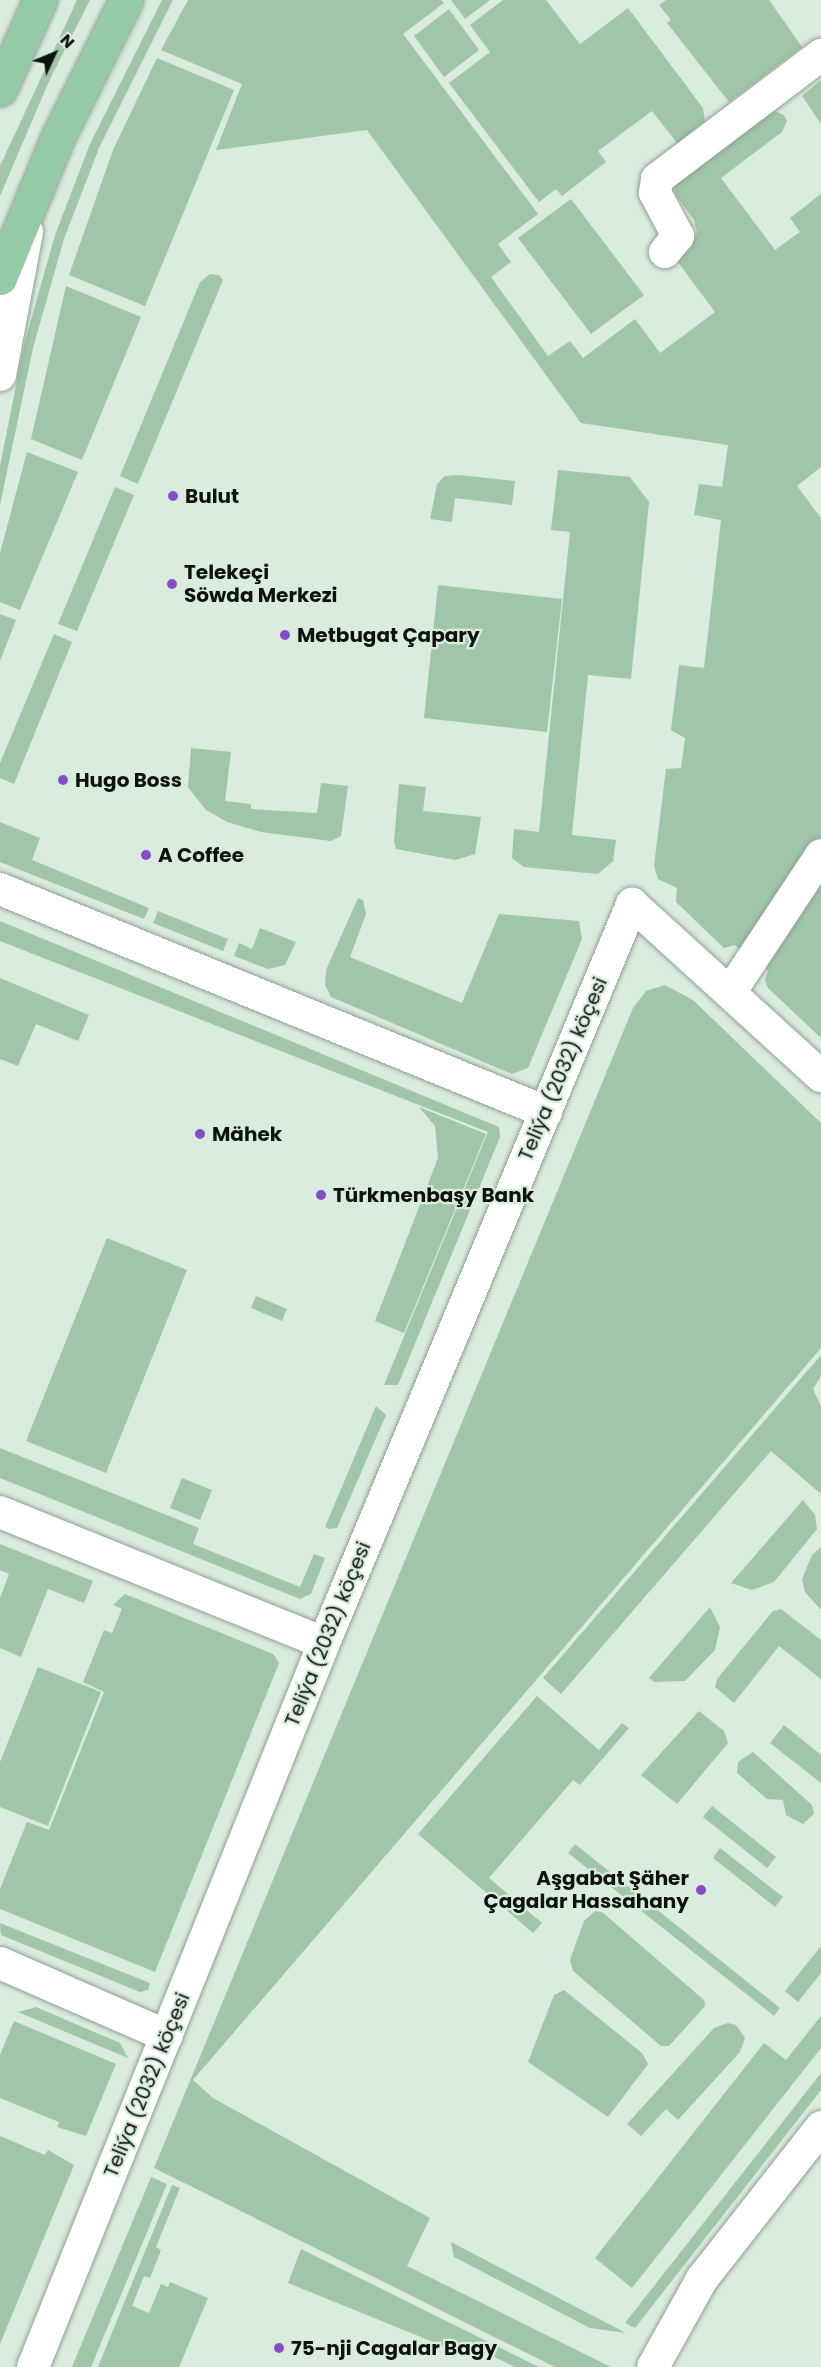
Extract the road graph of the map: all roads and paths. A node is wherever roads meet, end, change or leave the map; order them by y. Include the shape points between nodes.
1 (40, 0) edge
2 (126, 0) edge
3 (821, 55) edge
4 (0, 89) edge
5 (36, 189) junction
6 (664, 252) dead end
7 (0, 278) edge
8 (0, 375) edge
9 (821, 855) edge
10 (0, 889) edge
11 (731, 991) junction
12 (821, 1076) edge
13 (546, 1112) junction
14 (0, 1512) edge
15 (324, 1643) junction
16 (0, 1963) edge
17 (167, 2036) junction
18 (821, 2127) edge
19 (33, 2367) edge
20 (653, 2367) edge

1 - 4 main road
2 - 5 main road
3 - 6 street via 657,179 655,193 678,236
5 - 7 main road
5 - 8 street
9 - 11 street
10 - 13 street
11 - 12 street
11 - 13 street, Teliýa (2032) köçesi via 632,904
13 - 15 street, Teliýa (2032) köçesi
14 - 15 street
15 - 17 street, Teliýa (2032) köçesi
16 - 17 street
17 - 19 street, Teliýa (2032) köçesi
18 - 20 street via 702,2279

